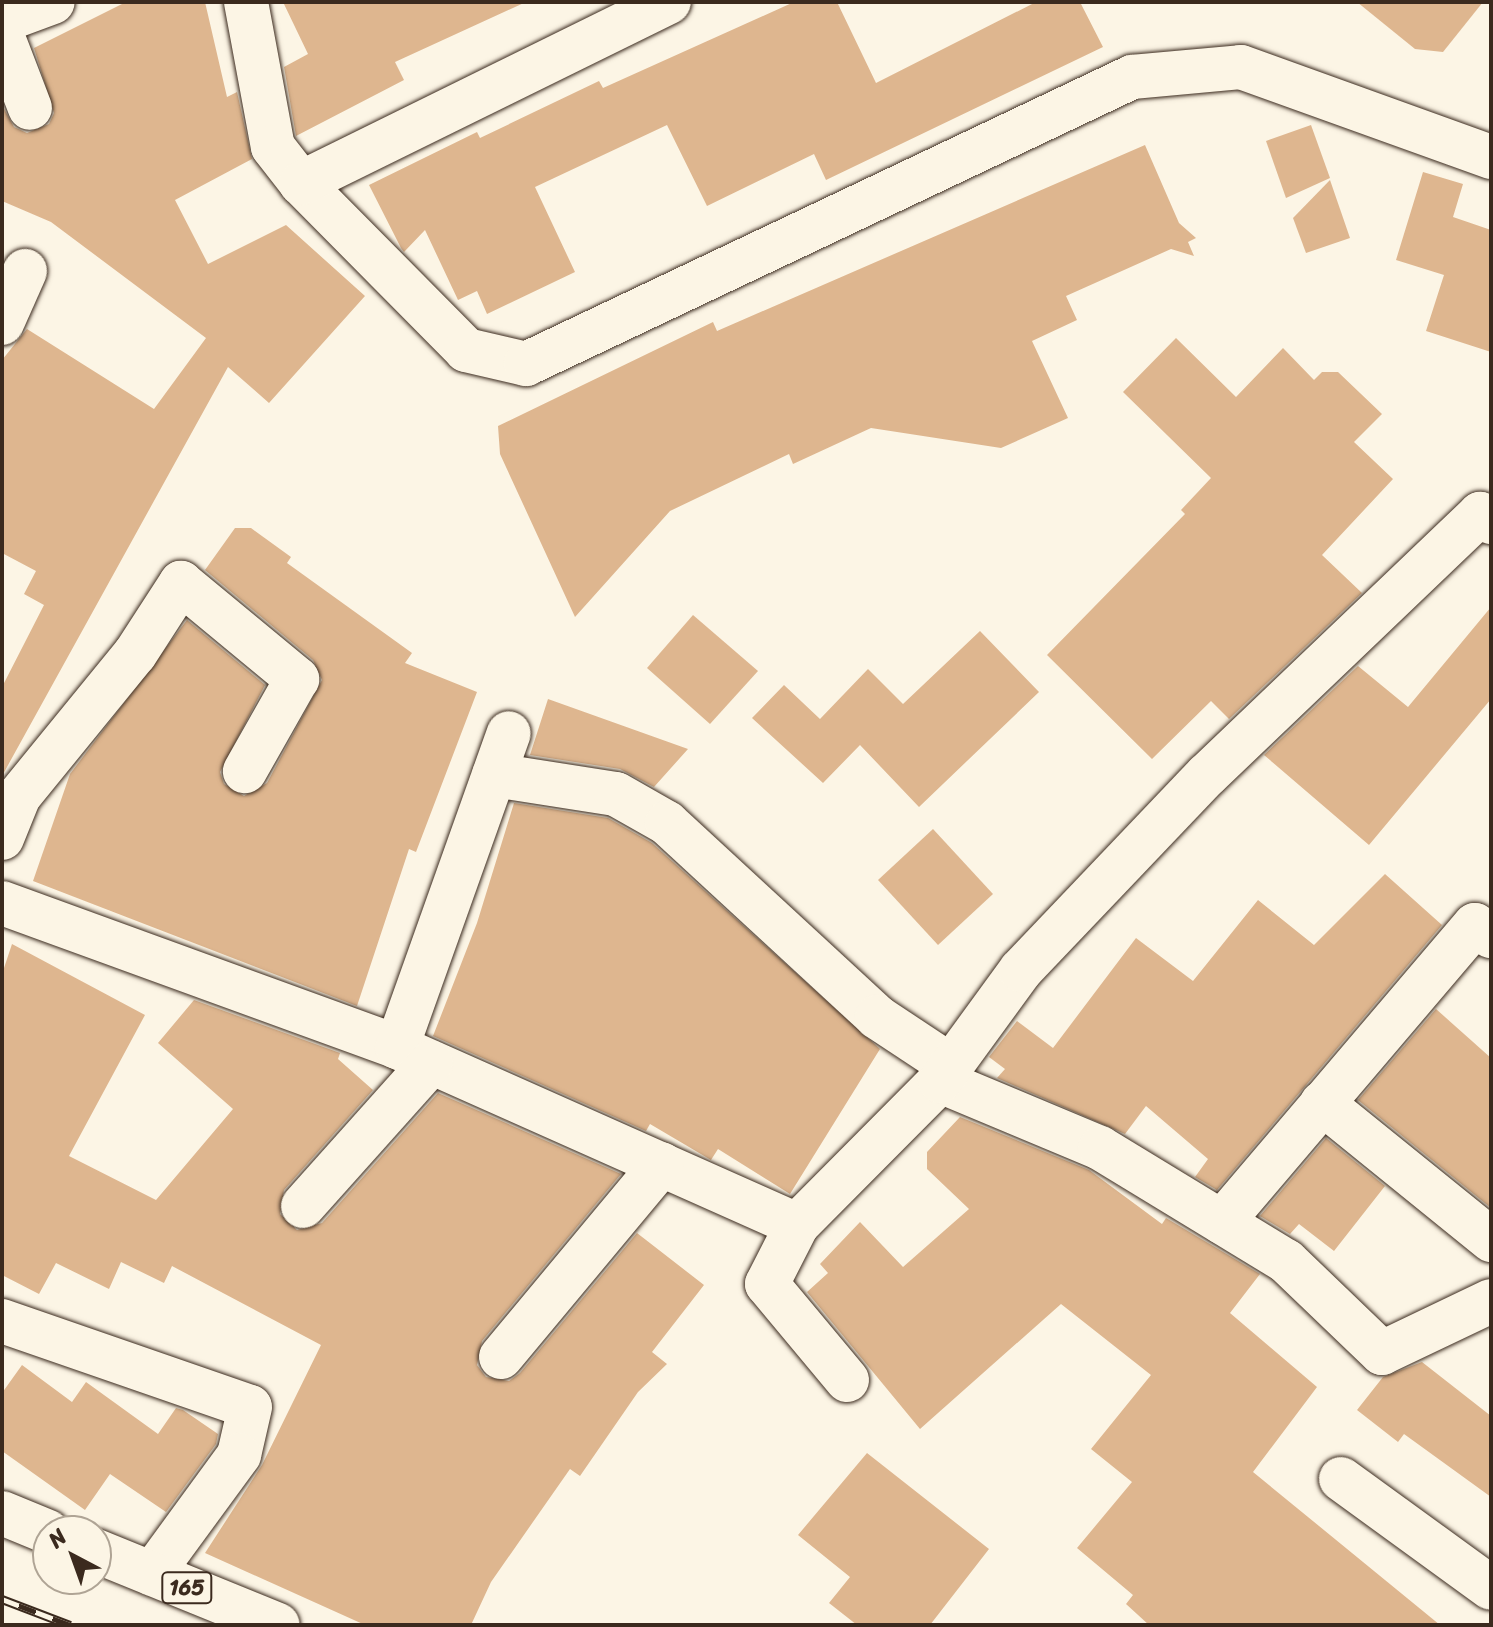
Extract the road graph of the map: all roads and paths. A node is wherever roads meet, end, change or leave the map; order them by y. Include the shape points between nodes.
1 (53, 2) edge
2 (246, 2) edge
3 (669, 2) edge
4 (2, 21) edge
5 (2, 35) edge
6 (30, 108) dead end
7 (1491, 157) edge
8 (301, 183) junction
9 (25, 271) dead end
10 (2, 323) edge
11 (1491, 522) edge
12 (509, 733) dead end
13 (245, 771) dead end
14 (494, 775) junction
15 (2, 838) edge
16 (2, 903) edge
17 (1491, 936) edge
18 (414, 1055) junction
19 (946, 1074) junction
20 (1325, 1099) junction
21 (662, 1164) junction
22 (303, 1206) dead end
23 (1222, 1222) junction
24 (797, 1225) junction
25 (1491, 1240) edge
26 (1491, 1301) edge
27 (2, 1321) edge
28 (501, 1357) dead end
29 (847, 1380) dead end
30 (1341, 1479) dead end
31 (2, 1513) edge
32 (32, 1525) edge
33 (112, 1558) edge
34 (152, 1574) junction
35 (1491, 1588) edge
36 (278, 1625) edge

1 - 4 main road
2 - 8 main road via 273,147
3 - 8 main road
5 - 6 main road
7 - 8 main road via 1241,67 1132,77 526,364 466,350
9 - 10 main road
11 - 19 main road via 1480,514 1207,775 1021,970
12 - 14 main road
13 - 15 main road via 297,679 181,583 135,654 19,796
14 - 18 main road
14 - 19 main road via 616,794 667,823
16 - 18 main road
17 - 20 main road via 1475,925
18 - 21 main road
18 - 22 main road
19 - 23 main road via 1100,1148
19 - 24 main road
20 - 23 main road
20 - 25 main road
21 - 24 main road
21 - 28 main road
23 - 26 main road via 1286,1261 1382,1353
24 - 29 main road via 767,1284
27 - 34 main road via 250,1407 239,1455
30 - 35 main road
31 - 32 main road
33 - 34 main road, 165
34 - 36 main road, 165

